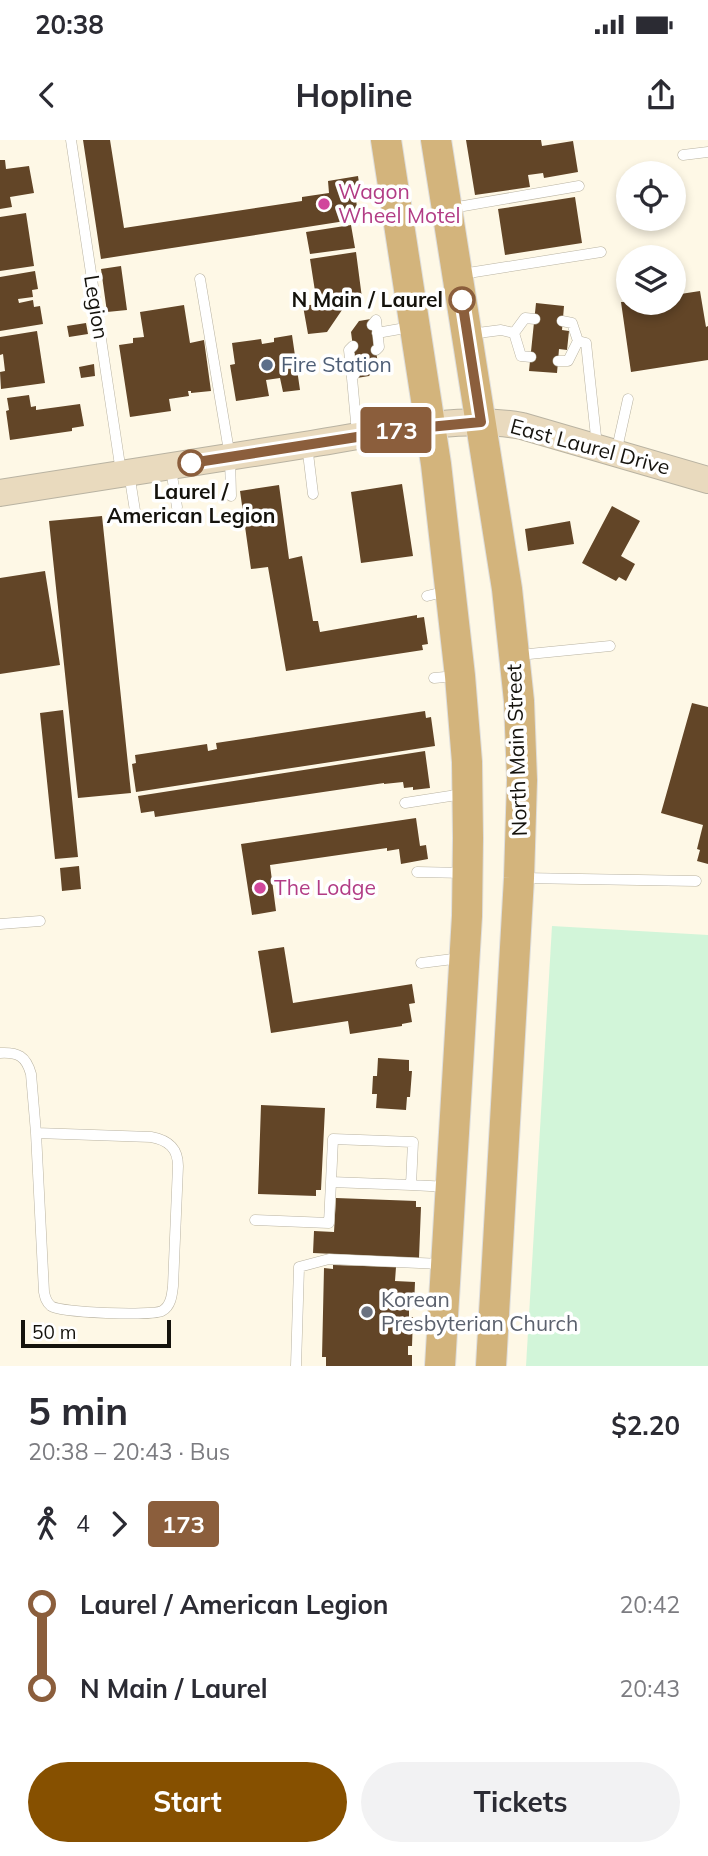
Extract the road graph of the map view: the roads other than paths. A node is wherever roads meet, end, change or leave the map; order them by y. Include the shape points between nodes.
1 (71, 140) edge
2 (386, 140) edge
3 (436, 140) edge
4 (708, 152) edge
5 (683, 155) dead end
6 (579, 186) dead end
7 (447, 209) junction
8 (601, 252) dead end
9 (458, 275) junction
10 (200, 279) dead end
11 (535, 319) dead end
12 (562, 321) dead end
13 (415, 326) junction
14 (467, 334) junction
15 (514, 334) junction
16 (578, 341) junction
17 (353, 346) dead end
18 (376, 351) dead end
19 (531, 357) dead end
20 (558, 361) dead end
21 (628, 398) dead end
22 (481, 422) junction
23 (430, 426) junction
24 (358, 436) junction
25 (306, 445) junction
26 (606, 450) junction
27 (230, 457) junction
28 (171, 466) junction
29 (125, 473) junction
30 (708, 480) edge
31 (0, 494) edge
32 (313, 494) dead end
33 (231, 496) dead end
34 (177, 507) dead end
35 (135, 517) dead end
36 (610, 646) dead end
37 (515, 655) junction
38 (468, 793) junction
39 (405, 803) dead end
40 (417, 872) dead end
41 (468, 873) junction
42 (519, 878) junction
43 (696, 881) dead end
44 (40, 921) dead end
45 (0, 924) edge
46 (465, 958) junction
47 (421, 963) dead end
48 (0, 1052) edge
49 (36, 1133) junction
50 (331, 1182) junction
51 (411, 1185) junction
52 (451, 1187) junction
53 (255, 1220) dead end
54 (446, 1264) junction
55 (296, 1366) edge
56 (440, 1366) edge
57 (491, 1366) edge

1 - 29 lane, Legion
2 - 13 main road
3 - 7 main road, North Main Street
4 - 5 lane
6 - 7 lane
7 - 9 main road, North Main Street
8 - 9 lane
9 - 14 main road, North Main Street
10 - 27 lane
11 - 15 lane via 525,318
12 - 16 lane via 572,323
13 - 18 lane via 374,329
13 - 23 main road
14 - 15 lane via 500,330
14 - 22 main road, North Main Street
15 - 19 lane via 521,356
16 - 20 lane via 568,361
16 - 26 lane via 586,343
17 - 24 lane via 349,351
21 - 26 lane
22 - 23 main road, East Laurel Drive
22 - 26 main road, East Laurel Drive via 522,426
22 - 37 main road, North Main Street
23 - 24 main road, East Laurel Drive
23 - 38 main road via 447,677
24 - 25 main road, East Laurel Drive
25 - 27 main road, East Laurel Drive
25 - 32 lane
26 - 30 main road, East Laurel Drive
27 - 28 main road, East Laurel Drive
27 - 33 lane
28 - 29 main road, East Laurel Drive
28 - 34 lane
29 - 31 main road, East Laurel Drive
29 - 35 lane, Legion
36 - 37 lane
37 - 42 main road, North Main Street via 522,773
38 - 39 lane
38 - 41 main road
40 - 41 lane
41 - 46 main road
42 - 43 lane
42 - 57 main road, North Main Street
44 - 45 lane
46 - 47 lane
46 - 52 main road
48 - 49 lane via 22,1055 29,1066
49 - 49 lane via 48,1303 68,1311 161,1311 170,1302 173,1286 178,1166 173,1146 151,1137
50 - 51 lane
50 - 51 lane via 333,1139 373,1140 413,1142
50 - 53 lane via 329,1223
51 - 52 lane
52 - 54 main road
54 - 55 lane via 329,1259 299,1267
54 - 56 main road

